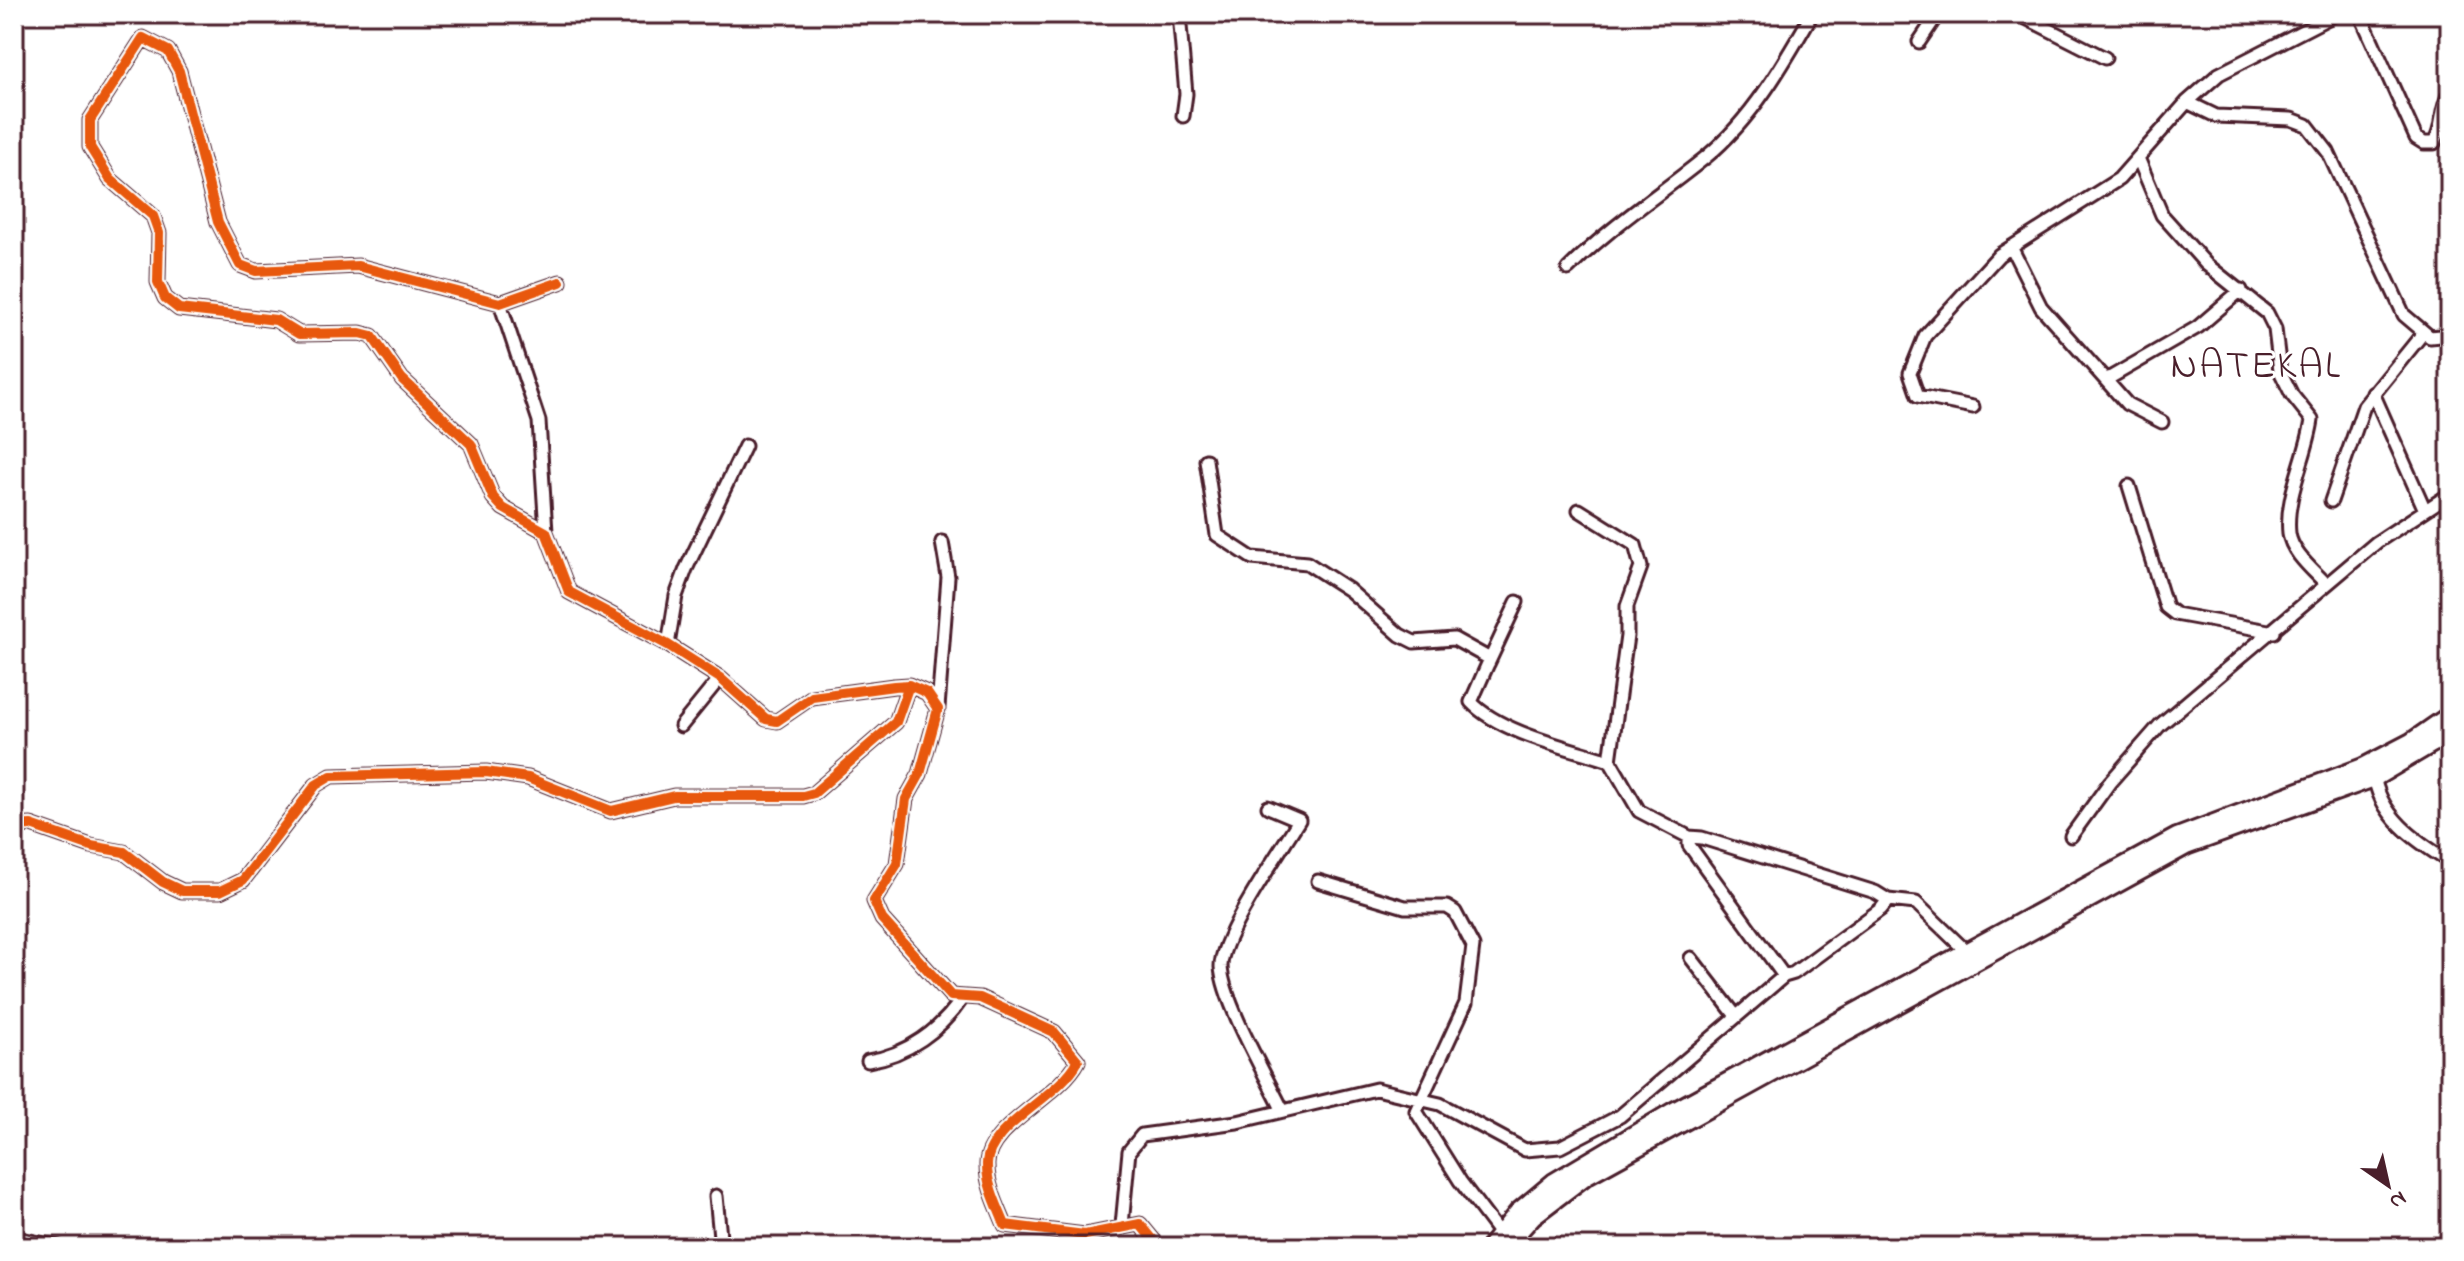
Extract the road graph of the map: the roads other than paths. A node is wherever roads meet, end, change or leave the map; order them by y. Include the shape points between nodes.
1 (1179, 14) edge
2 (1812, 14) edge
3 (1938, 14) edge
4 (2018, 14) edge
5 (2336, 14) edge
6 (2360, 14) edge
7 (1919, 42) dead end
8 (2105, 58) dead end
9 (2450, 92) edge
10 (2187, 102) junction
11 (1183, 116) dead end
12 (2138, 158) junction
13 (2011, 247) junction
14 (1568, 269) dead end
15 (560, 282) dead end
16 (2241, 290) junction
17 (500, 303) junction
18 (2424, 332) junction
19 (2450, 335) edge
20 (2106, 380) junction
21 (2373, 393) junction
22 (1973, 407) dead end
23 (2162, 422) dead end
24 (745, 446) dead end
25 (1206, 460) dead end
26 (2129, 486) dead end
27 (2450, 494) edge
28 (2331, 501) dead end
29 (1579, 510) dead end
30 (2425, 510) junction
31 (546, 532) junction
32 (942, 542) dead end
33 (2326, 584) junction
34 (1517, 602) dead end
35 (2274, 632) junction
36 (668, 645) junction
37 (1490, 659) junction
38 (720, 678) junction
39 (909, 685) junction
40 (938, 709) junction
41 (2450, 715) edge
42 (681, 726) dead end
43 (2450, 733) edge
44 (1610, 761) junction
45 (2374, 770) junction
46 (1268, 807) dead end
47 (14, 826) edge
48 (2071, 836) dead end
49 (1689, 837) junction
50 (2450, 862) edge
51 (1318, 881) dead end
52 (1888, 900) junction
53 (1973, 957) junction
54 (1691, 958) dead end
55 (1784, 976) junction
56 (963, 997) junction
57 (1736, 1016) junction
58 (868, 1061) dead end
59 (1419, 1101) junction
60 (1282, 1109) junction
61 (716, 1196) dead end
62 (1122, 1225) junction
63 (14, 1241) edge
64 (1087, 1241) edge
65 (1498, 1243) edge
66 (59, 1247) edge
67 (721, 1247) edge
68 (1159, 1247) edge

1 - 11 street
2 - 14 street via 1748,115 1708,155 1605,231
3 - 7 street
4 - 8 street
5 - 10 street via 2219,74
6 - 9 street via 2416,138 2424,143 2434,143 2439,136 2441,108
10 - 12 street
10 - 18 street via 2216,116 2291,119 2307,125 2319,137 2404,315
12 - 13 street via 2119,179
12 - 16 street via 2162,215 2206,264
13 - 20 street via 2041,307
13 - 22 street via 1925,336 1910,373 1918,396
15 - 17 street
16 - 20 street via 2198,327
16 - 33 street via 2267,313 2275,329 2280,371 2312,420 2289,535 2302,559
17 - 31 street via 539,421
17 - 31 street via 358,266 256,271 240,265 218,222 179,71 161,45 143,38 90,120 90,147 110,179 153,216 159,233 158,282 165,298 179,309 276,320 299,334 372,336 402,379 471,444 493,497
18 - 19 street via 2430,337
18 - 21 street
20 - 23 street via 2127,404
21 - 28 street
21 - 30 street
24 - 36 street via 686,569
25 - 37 street via 1217,535 1252,558 1307,563 1414,642 1454,639
26 - 35 street via 2166,607 2175,614
27 - 30 street
29 - 44 street via 1635,545 1641,567 1627,606
30 - 33 street
31 - 36 street via 569,592
32 - 40 street via 948,577
33 - 35 street
34 - 37 street
35 - 48 street via 2160,725
36 - 38 street
37 - 44 street via 1471,702 1481,713
38 - 39 street via 766,719 777,721 812,697
38 - 42 street
39 - 40 street via 927,693
39 - 47 street via 896,722 814,793 803,796 674,796 611,811 528,778 486,772 331,776 316,785 243,880 220,891 182,891 124,852 31,825
40 - 56 street via 920,774 906,799 897,864 874,901 882,919 951,996
41 - 45 main road
43 - 45 main road
44 - 49 street via 1639,811
45 - 50 street via 2410,838
45 - 53 main road via 2177,837
46 - 60 street via 1299,820 1235,928 1221,966 1227,991
49 - 52 street
49 - 55 street via 1689,845
51 - 59 street via 1405,907 1447,907 1473,946 1466,1003
52 - 53 street via 1916,903
52 - 55 street
53 - 65 main road via 1607,1149 1518,1212
54 - 57 street
55 - 57 street
56 - 58 street via 947,1021 892,1057
56 - 64 street via 1001,1006 1054,1032 1078,1061 1070,1078 997,1136 986,1163 1005,1225
57 - 59 street via 1620,1116 1560,1147 1525,1150 1440,1104
59 - 60 street via 1376,1089
59 - 65 street via 1416,1111
60 - 62 street via 1237,1122 1142,1135 1129,1151
61 - 67 street
62 - 64 street
62 - 68 street via 1140,1224
63 - 66 street

